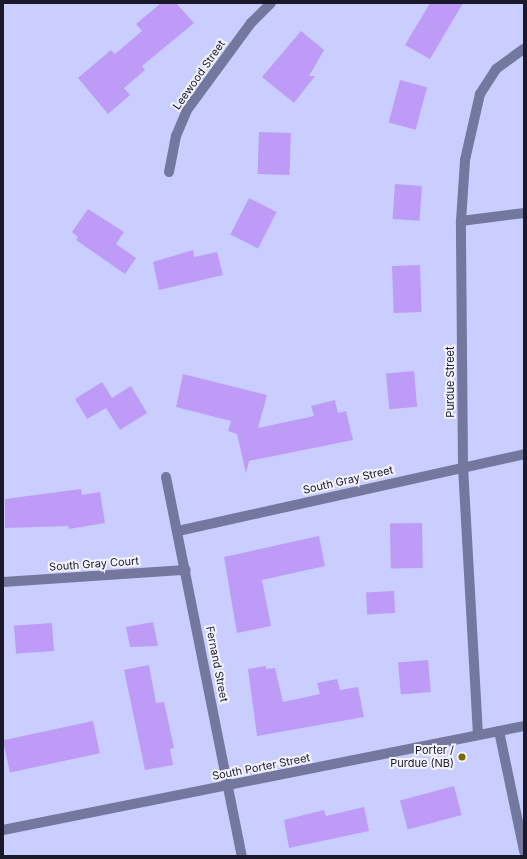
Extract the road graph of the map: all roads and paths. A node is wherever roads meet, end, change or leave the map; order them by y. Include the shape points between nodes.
1 (271, 3) edge
2 (524, 49) edge
3 (169, 172) dead end
4 (524, 213) edge
5 (461, 221) junction
6 (524, 454) edge
7 (462, 466) junction
8 (166, 477) dead end
9 (178, 531) junction
10 (186, 570) junction
11 (3, 582) edge
12 (524, 726) edge
13 (499, 731) junction
14 (478, 735) junction
15 (228, 786) junction
16 (3, 830) edge
17 (524, 851) edge
18 (242, 856) edge

1 - 3 street, Leewood Street via 251,23 187,110 176,136
2 - 5 street, Purdue Street via 496,69 480,94 465,160
4 - 5 street
5 - 7 street, Purdue Street
6 - 7 street, South Gray Street
7 - 9 street, South Gray Street
7 - 14 street, Purdue Street
8 - 9 street, Fernand Street
9 - 10 street, Fernand Street
10 - 11 street, South Gray Court
10 - 15 street, Fernand Street
12 - 13 street, South Porter Street
13 - 14 street, South Porter Street
13 - 17 street
14 - 15 street, South Porter Street
15 - 16 street, South Porter Street
15 - 18 street, Fernand Street

